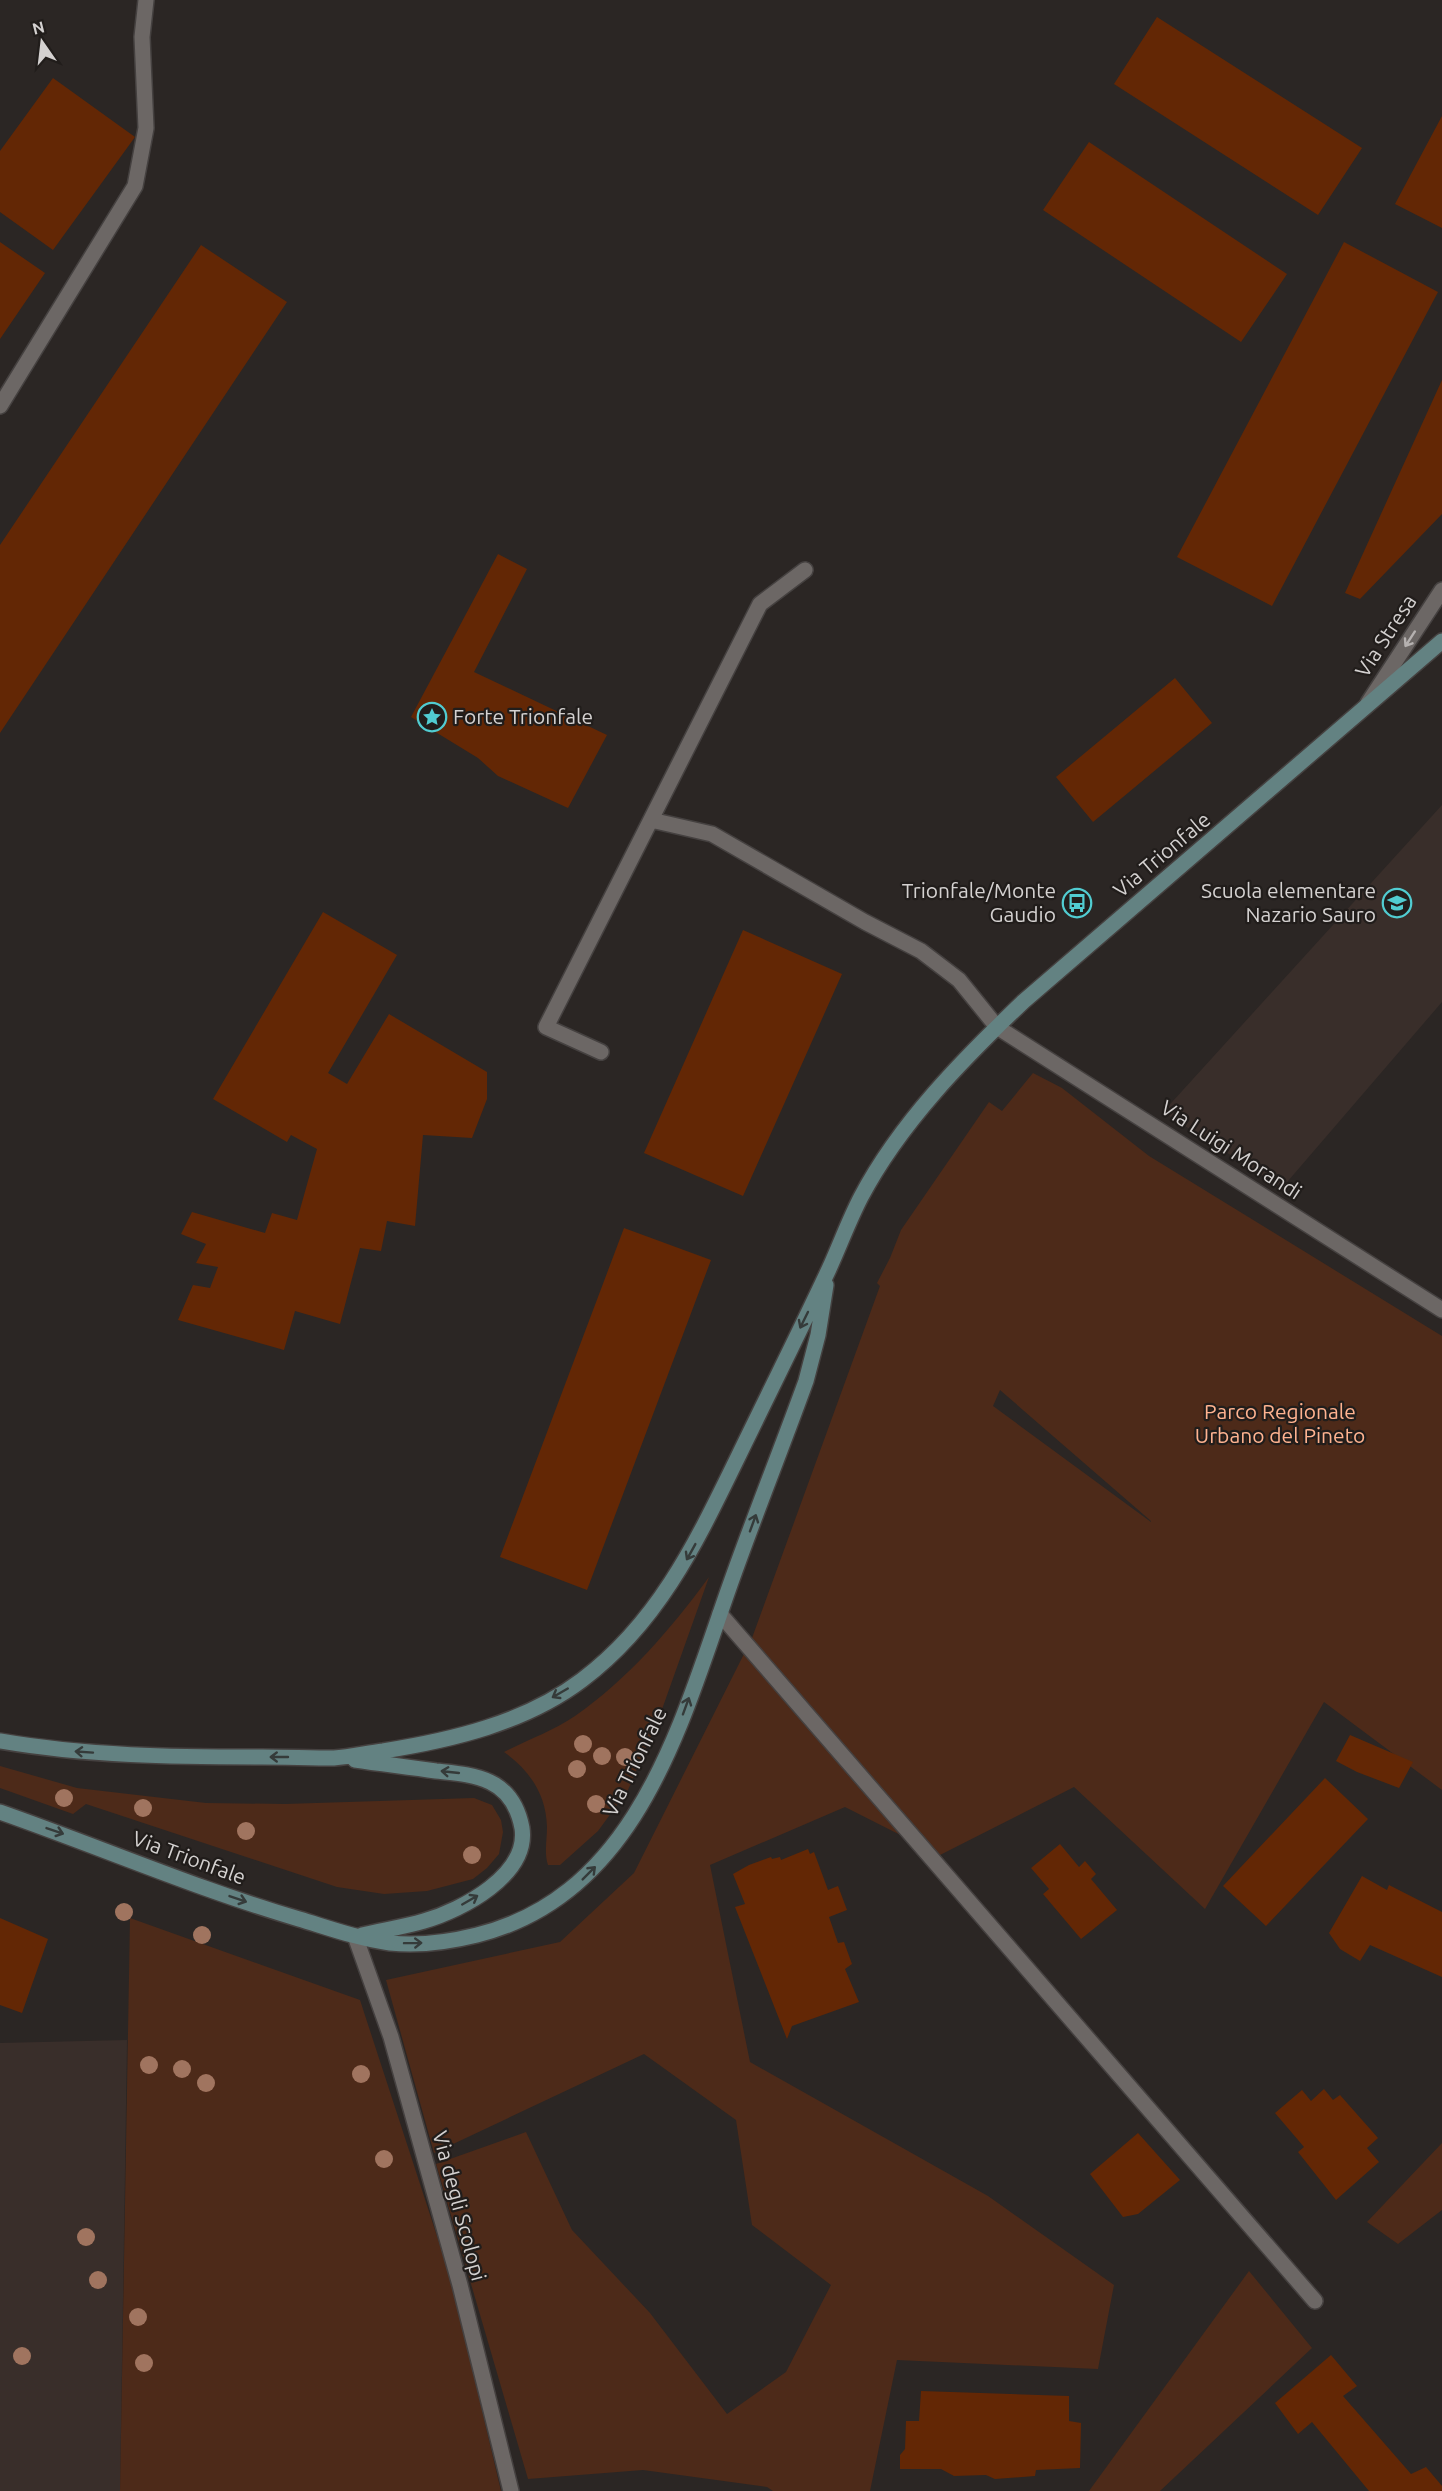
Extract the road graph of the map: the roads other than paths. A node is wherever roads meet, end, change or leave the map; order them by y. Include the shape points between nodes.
1 (146, 0) edge
2 (0, 406) edge
3 (805, 570) dead end
4 (1442, 590) edge
5 (1440, 645) edge
6 (1366, 706) junction
7 (651, 820) junction
8 (997, 1027) junction
9 (601, 1052) dead end
10 (830, 1267) junction
11 (1442, 1310) edge
12 (720, 1614) junction
13 (0, 1741) edge
14 (337, 1758) junction
15 (0, 1812) edge
16 (355, 1936) junction
17 (1315, 2301) dead end
18 (511, 2491) edge

1 - 2 street via 142,37 146,128 135,186
3 - 7 street via 760,604
4 -> 6 street, Via Stresa
5 - 6 main road, Via Trionfale
6 - 8 main road, Via Trionfale
7 - 8 street, Via Luigi Morandi via 712,834 921,951 959,980
7 - 9 street via 546,1027
8 - 10 main road, Via Trionfale via 931,1098 895,1144 861,1196
8 - 11 street, Via Luigi Morandi
12 -> 10 main road, Via Trionfale via 806,1381
10 -> 14 main road, Via Trionfale via 694,1547 646,1618 613,1653 580,1682 501,1722 423,1744
16 -> 12 main road, Via Trionfale via 406,1944 464,1939 522,1921 573,1889 614,1845 640,1809 670,1747
12 - 17 street
14 -> 13 main road, Via Trionfale via 148,1756
16 -> 14 main road via 425,1921 483,1892 509,1872 517,1859 522,1834 513,1802 490,1782 462,1774
15 -> 16 main road, Via Trionfale via 261,1907
16 - 18 street, Via degli Scolopi via 391,2037 460,2285

